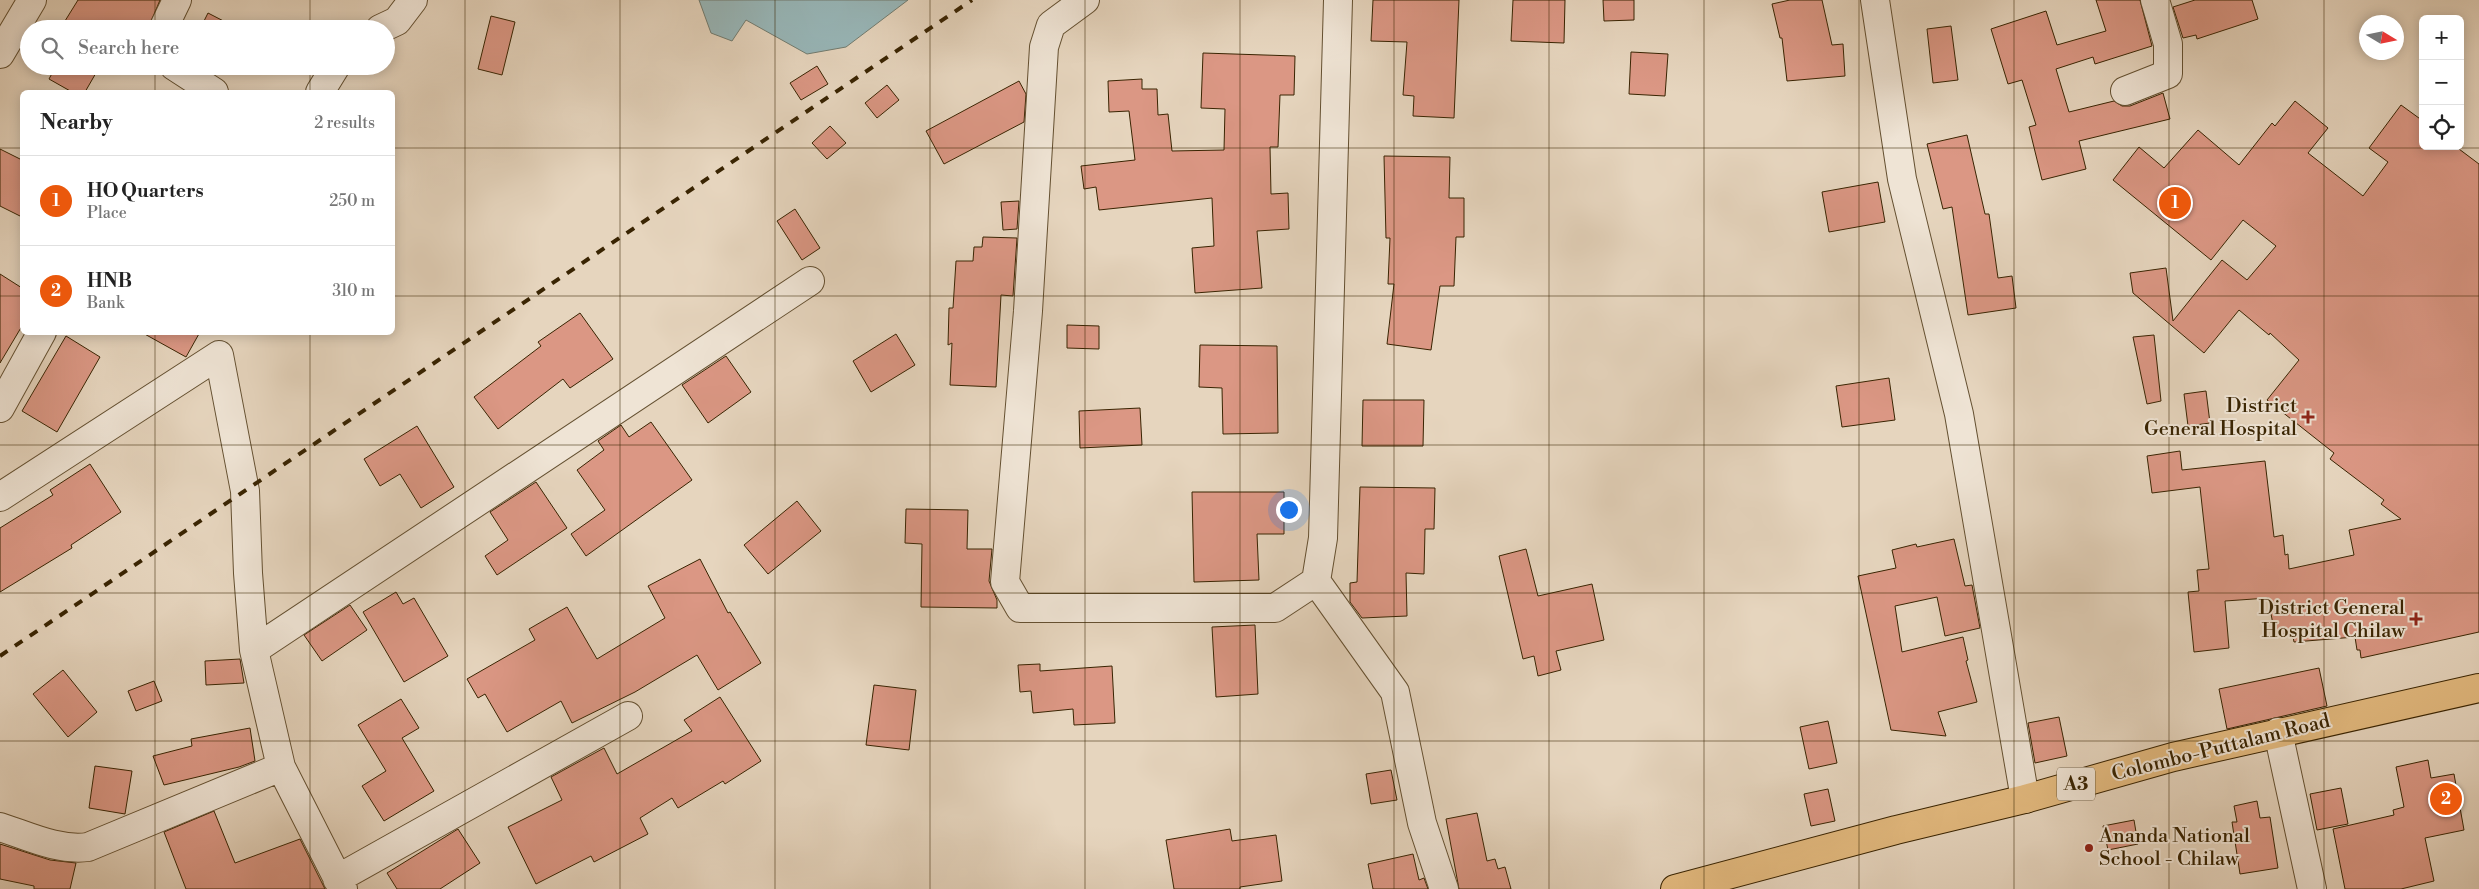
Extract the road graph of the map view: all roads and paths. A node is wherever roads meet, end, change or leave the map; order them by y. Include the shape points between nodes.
1 (32, 0) edge
2 (177, 0) edge
3 (412, 0) edge
4 (1085, 0) edge
5 (1338, 0) edge
6 (1875, 0) edge
7 (2155, 0) edge
8 (20, 20) edge
9 (20, 20) edge
10 (167, 20) edge
11 (395, 22) edge
12 (0, 54) edge
13 (330, 75) edge
14 (181, 79) edge
15 (209, 90) edge
16 (321, 90) edge
17 (2125, 91) dead end
18 (810, 281) dead end
19 (40, 335) edge
20 (221, 344) edge
21 (0, 408) edge
22 (0, 497) edge
23 (1316, 581) junction
24 (254, 650) junction
25 (2479, 688) edge
26 (628, 716) dead end
27 (2278, 732) junction
28 (281, 767) junction
29 (2025, 799) junction
30 (0, 827) edge
31 (340, 884) edge
32 (1444, 889) edge
33 (1675, 889) edge
34 (2312, 889) edge

1 - 9 street
2 - 10 street
3 - 11 street
4 - 23 street via 1051,26 1044,46 1028,311 1005,582 1020,608 1275,608
5 - 23 street via 1323,538
6 - 29 street via 1902,179 1959,414
7 - 17 street via 2168,44 2168,74
8 - 12 street
13 - 16 street
14 - 15 street
18 - 24 street
19 - 21 street
20 - 22 street
20 - 24 street via 246,491
23 - 32 street via 1395,692 1422,823
24 - 28 street
25 - 27 highway, Colombo-Puttalam Road / A3
26 - 31 street
27 - 29 highway, Colombo-Puttalam Road / A3 via 2173,757
27 - 34 street
28 - 30 street via 88,846 54,845
28 - 31 street
29 - 33 highway, Colombo-Puttalam Road / A3

